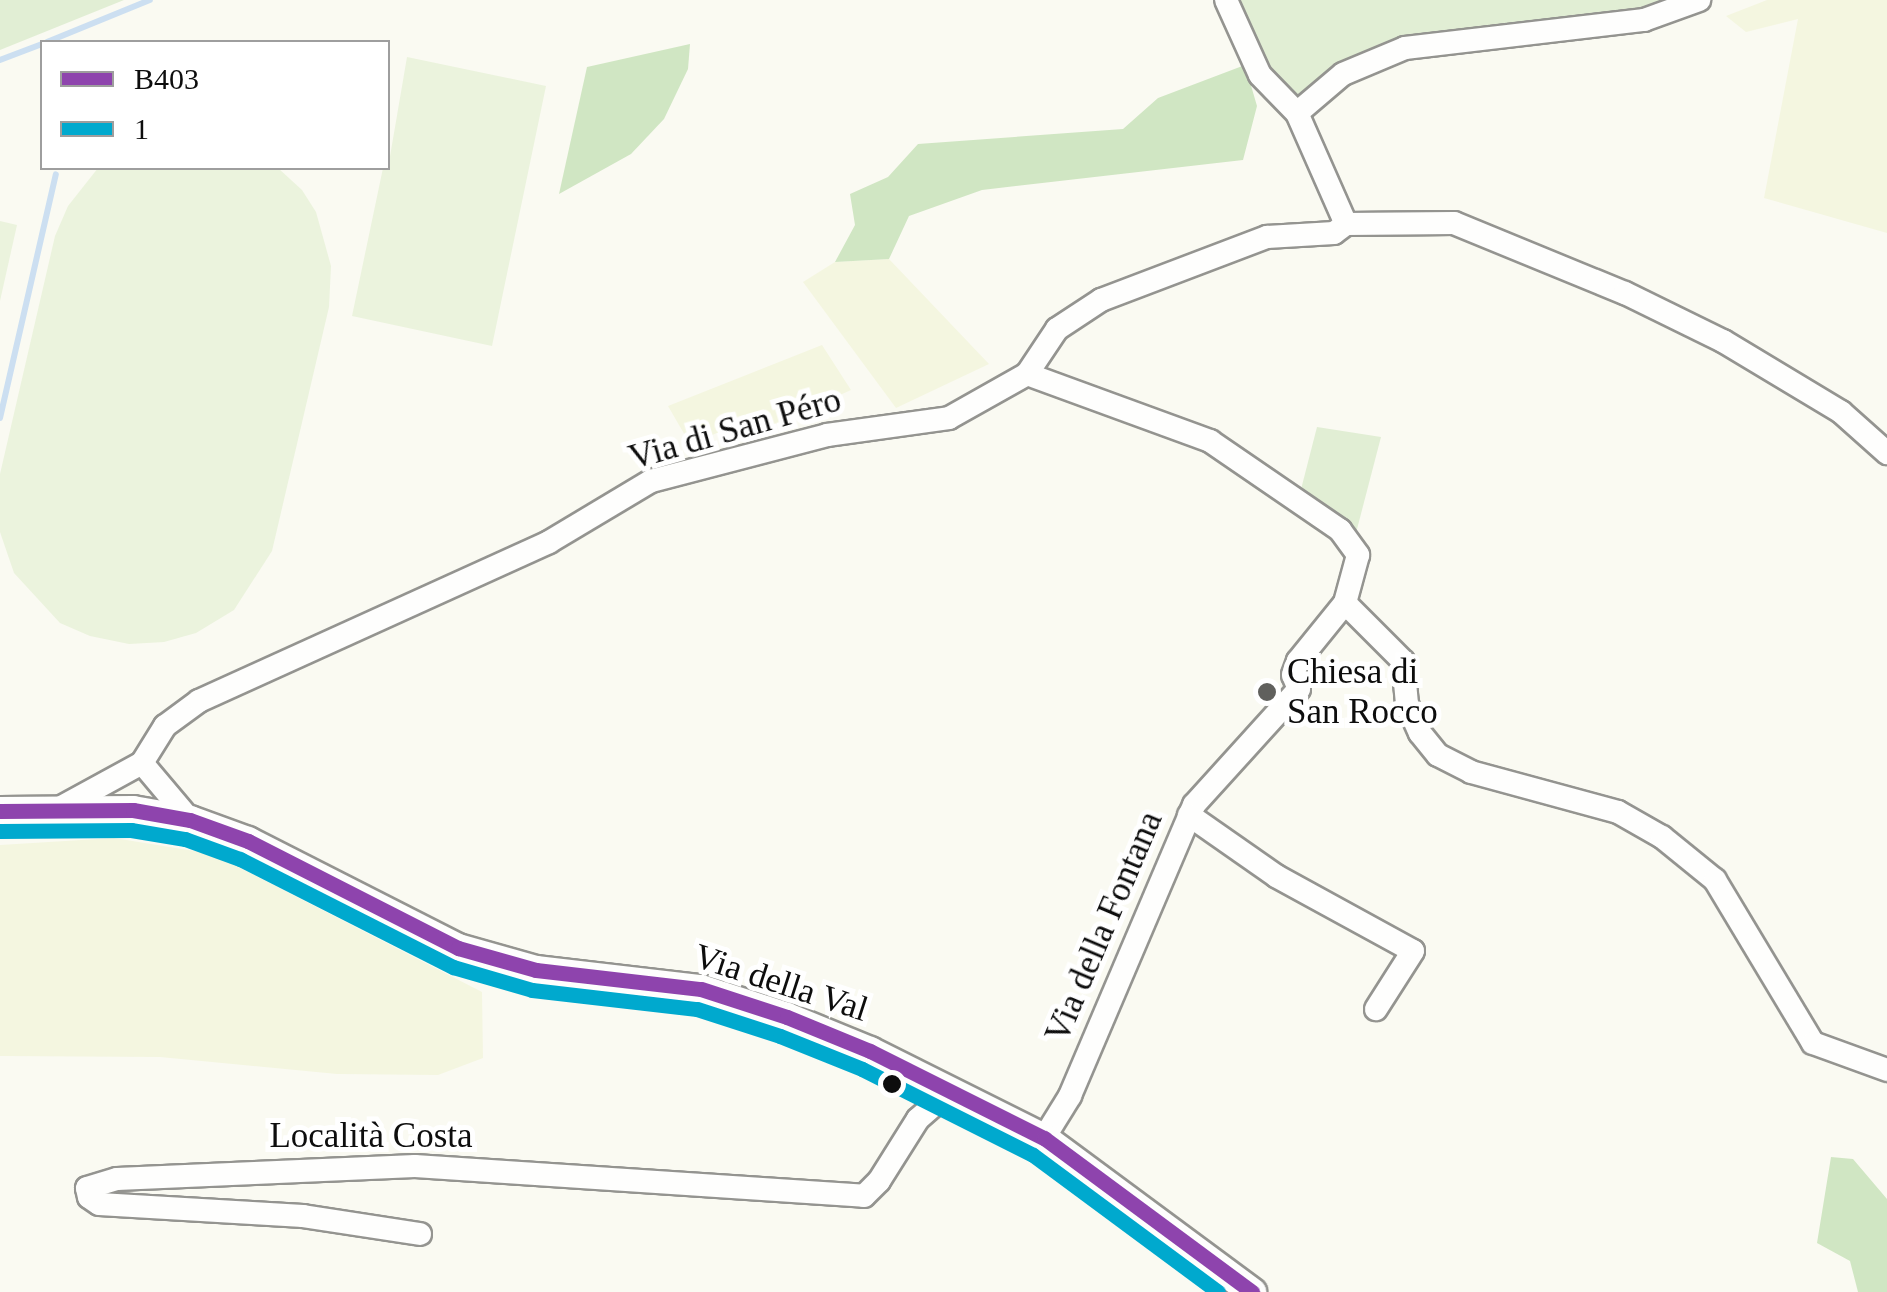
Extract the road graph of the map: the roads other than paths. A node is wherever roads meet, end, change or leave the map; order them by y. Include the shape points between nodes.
1 (1226, 0) edge
2 (1699, 0) edge
3 (1297, 114) junction
4 (1346, 224) junction
5 (1027, 374) junction
6 (1887, 453) edge
7 (1345, 602) junction
8 (133, 767) junction
9 (58, 810) junction
10 (133, 810) junction
11 (0, 811) edge
12 (1189, 816) junction
13 (190, 820) junction
14 (1376, 1009) dead end
15 (1887, 1070) edge
16 (949, 1092) junction
17 (1044, 1138) junction
18 (420, 1234) dead end
19 (1252, 1292) edge

1 - 3 street via 1260,75
2 - 3 street via 1644,20 1405,48 1343,74
3 - 4 street
4 - 5 street via 1334,233 1267,237 1101,300 1056,330
4 - 6 street via 1454,224 1624,293 1724,341 1824,402
5 - 7 street, Via della Fontana via 1210,441 1340,530 1358,555
5 - 8 street, Via di San Péro via 949,418 827,435 651,481 549,542 199,701 164,726
7 - 12 street, Via della Fontana via 1298,662 1293,674 1299,689
7 - 15 street via 1403,661 1407,704 1438,755 1471,772 1618,812 1662,837 1715,880 1813,1042
8 - 9 street
8 - 10 street
8 - 13 street
9 - 10 street, Via della Val
9 - 11 street, Via della Val
10 - 13 street, Via della Val
12 - 14 street via 1276,876 1412,952
12 - 17 street, Via della Fontana via 1070,1096
13 - 16 street, Via della Val via 248,841 458,948 536,970 701,989 870,1051
16 - 17 street, Via della Val
16 - 18 street, Località Costa via 918,1118 864,1196 415,1166 117,1179 88,1188 100,1204 302,1216
17 - 19 street, Via della Val

